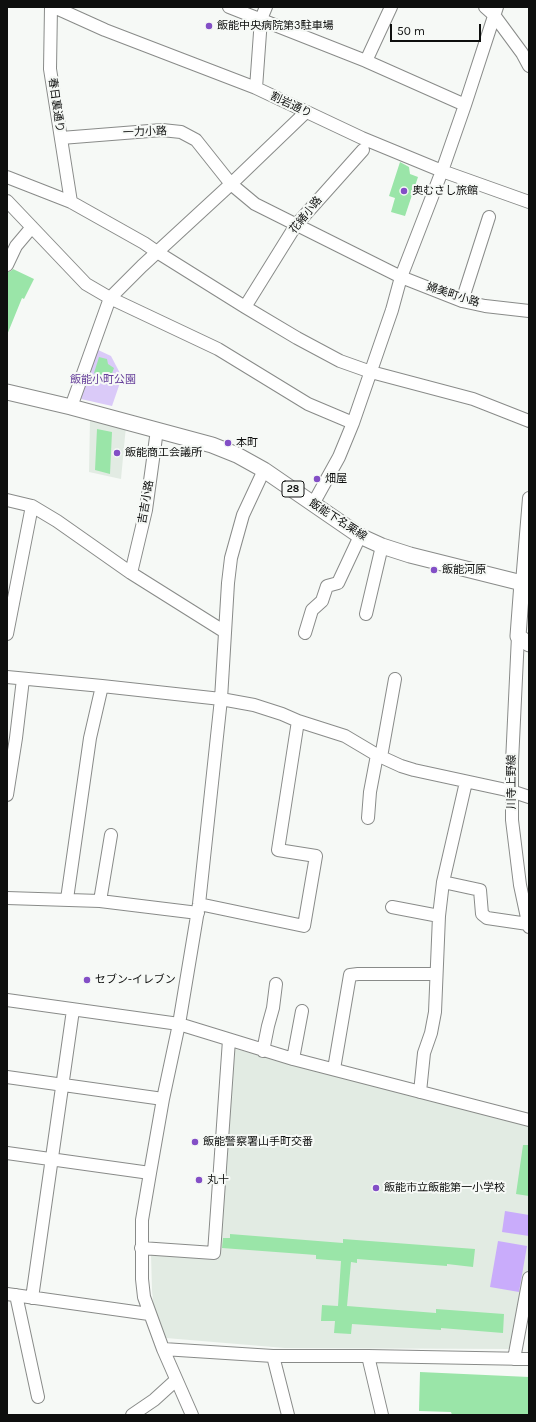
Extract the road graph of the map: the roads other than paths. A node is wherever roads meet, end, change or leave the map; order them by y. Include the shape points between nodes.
1 (52, 7) edge
2 (229, 7) edge
3 (266, 7) edge
4 (391, 7) edge
5 (485, 7) edge
6 (495, 11) edge
7 (261, 19) junction
8 (526, 54) edge
9 (366, 61) junction
10 (529, 66) edge
11 (256, 88) junction
12 (465, 105) junction
13 (306, 112) junction
14 (61, 138) junction
15 (363, 150) dead end
16 (442, 172) junction
17 (7, 178) edge
18 (231, 184) junction
19 (7, 201) edge
20 (71, 202) junction
21 (529, 202) edge
22 (489, 217) dead end
23 (296, 225) junction
24 (32, 227) junction
25 (157, 252) junction
26 (7, 265) edge
27 (402, 277) junction
28 (110, 298) junction
29 (462, 301) junction
30 (245, 306) junction
31 (529, 311) edge
32 (371, 372) junction
33 (7, 392) edge
34 (71, 408) junction
35 (529, 421) edge
36 (353, 423) junction
37 (156, 430) junction
38 (264, 470) junction
39 (529, 498) edge
40 (7, 500) edge
41 (313, 504) junction
42 (32, 506) junction
43 (360, 536) junction
44 (382, 546) junction
45 (131, 573) junction
46 (522, 583) junction
47 (366, 614) dead end
48 (225, 632) junction
49 (305, 633) dead end
50 (7, 634) edge
51 (524, 637) edge
52 (7, 677) edge
53 (23, 679) junction
54 (395, 679) dead end
55 (102, 686) junction
56 (221, 699) junction
57 (298, 722) junction
58 (379, 756) junction
59 (466, 782) junction
60 (511, 791) junction
61 (7, 795) edge
62 (529, 798) edge
63 (368, 818) dead end
64 (111, 835) dead end
65 (443, 882) junction
66 (7, 898) edge
67 (67, 899) junction
68 (100, 901) junction
69 (392, 907) dead end
70 (199, 909) junction
71 (439, 916) junction
72 (528, 921) edge
73 (436, 974) junction
74 (276, 984) dead end
75 (7, 1000) edge
76 (73, 1010) junction
77 (302, 1011) dead end
78 (179, 1024) junction
79 (229, 1040) junction
80 (264, 1051) junction
81 (293, 1059) junction
82 (334, 1069) junction
83 (7, 1077) edge
84 (63, 1085) junction
85 (420, 1092) junction
86 (163, 1099) junction
87 (529, 1120) edge
88 (7, 1153) edge
89 (51, 1160) junction
90 (150, 1173) junction
91 (141, 1248) junction
92 (529, 1278) edge
93 (11, 1294) edge
94 (32, 1298) junction
95 (149, 1314) junction
96 (163, 1349) junction
97 (273, 1356) junction
98 (368, 1356) junction
99 (514, 1359) junction
100 (529, 1359) edge
101 (176, 1380) junction
102 (38, 1397) dead end
103 (132, 1415) edge
104 (192, 1415) edge
105 (288, 1415) edge
106 (382, 1415) edge

1 - 11 street, 割岩通り
1 - 14 street, 春日裏通り via 50,69
2 - 7 street
3 - 7 street
4 - 9 street
5 - 6 street
6 - 8 street
6 - 12 street
7 - 9 street
7 - 11 street
8 - 10 street
9 - 12 street
11 - 13 street, 割岩通り
12 - 16 street
13 - 16 street, 割岩通り
13 - 18 street
14 - 18 street, 一力小路 via 162,130 181,132 196,140
14 - 20 street, 春日裏通り
15 - 23 street, 花緒小路
16 - 21 street, 割岩通り
16 - 27 street
17 - 20 street
18 - 23 street, 一力小路 via 255,204
18 - 25 street
19 - 24 street
20 - 25 street
22 - 29 street
23 - 27 street, 婦美町小路
23 - 30 street, 花緒小路
24 - 26 street via 16,246
24 - 28 street via 86,284
25 - 28 street
25 - 30 street
27 - 29 street, 婦美町小路
27 - 32 street
28 - 34 street
28 - 36 street via 218,350 308,404
29 - 31 street, 婦美町小路
30 - 32 street via 340,361
32 - 35 street via 473,400
32 - 36 street
33 - 34 main road, 飯能下名栗線 / 28
34 - 37 main road, 飯能下名栗線 / 28
36 - 41 street via 339,457
37 - 38 main road, 飯能下名栗線 / 28 via 212,444 237,454
37 - 45 street, 吉吉小路 via 146,510
38 - 41 main road, 飯能下名栗線 / 28
38 - 48 street via 243,515 232,558
39 - 46 street
40 - 42 street
41 - 43 main road, 飯能下名栗線 / 28
42 - 45 street via 58,521
42 - 50 street
43 - 44 main road, 飯能下名栗線 / 28
43 - 49 street via 338,583 327,586 322,601 312,610
44 - 46 main road, 飯能下名栗線 / 28
44 - 47 street
45 - 48 street
46 - 51 main road
48 - 56 street
51 - 60 street, 川寺上野線
52 - 53 street
53 - 55 street
53 - 61 street
54 - 58 street
55 - 56 street
55 - 67 street via 90,738
56 - 57 street via 254,705
56 - 70 street
57 - 58 street via 345,736
57 - 70 street via 278,850 316,856 304,926
58 - 59 street via 414,770
58 - 63 street via 370,792
59 - 60 street
59 - 65 street
60 - 62 street
60 - 72 street, 川寺上野線 via 515,851
64 - 68 street
65 - 71 street
65 - 72 street via 480,890 482,914 487,918
66 - 67 street
67 - 68 street
68 - 70 street
69 - 71 street
70 - 78 street
71 - 73 street
73 - 82 street via 350,975
73 - 85 street via 435,1012 424,1053
74 - 80 street
75 - 76 street
76 - 78 street
76 - 84 street
77 - 81 street
78 - 79 street
78 - 86 street
79 - 80 street
79 - 91 street via 214,1253
80 - 81 street
81 - 82 street
82 - 85 street
83 - 84 street
84 - 86 street
84 - 89 street
85 - 87 street
86 - 90 street
88 - 89 street
89 - 90 street
89 - 94 street
90 - 91 street via 142,1220
91 - 95 street via 144,1297
92 - 99 street
93 - 94 street
93 - 102 street
94 - 95 street
95 - 96 street
96 - 97 street
96 - 101 street
97 - 98 street
97 - 105 street
98 - 99 street
98 - 106 street
99 - 100 street
101 - 103 street
101 - 104 street

